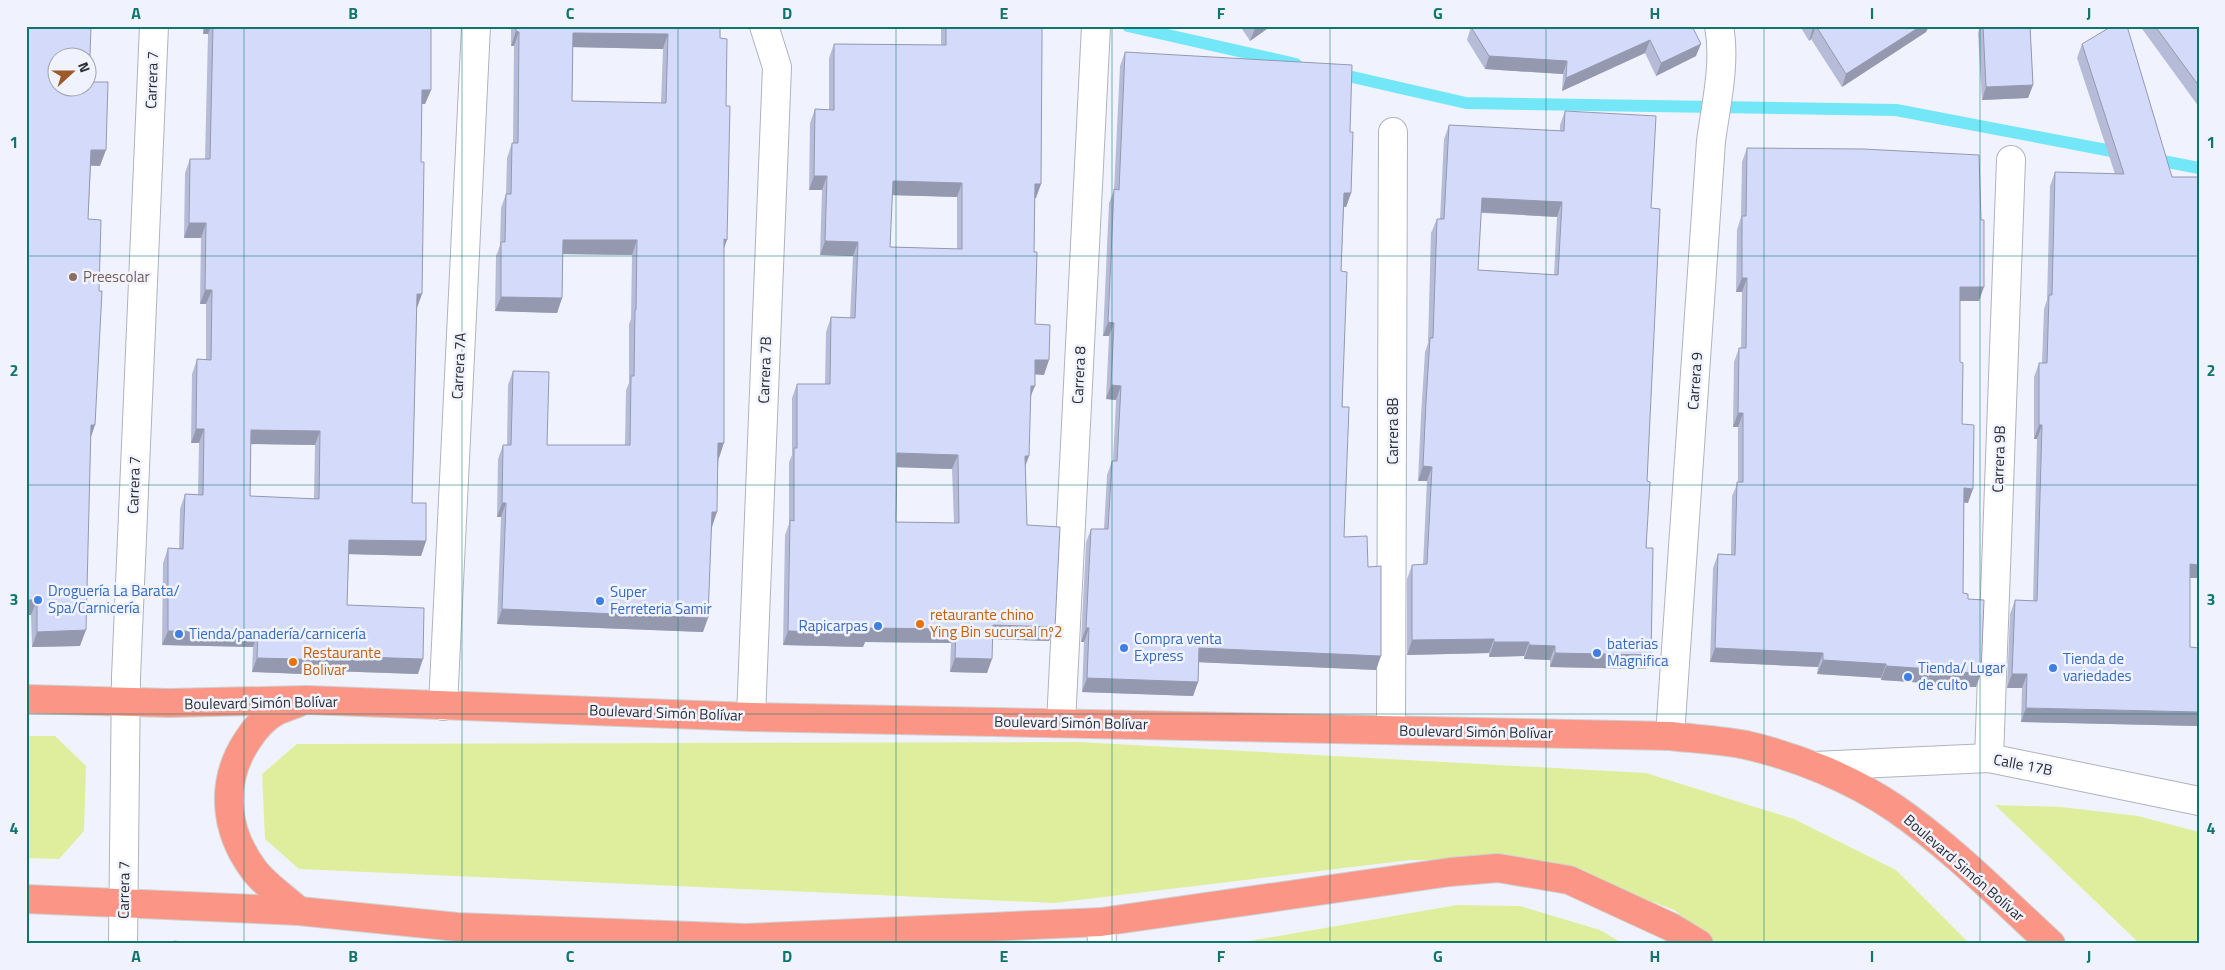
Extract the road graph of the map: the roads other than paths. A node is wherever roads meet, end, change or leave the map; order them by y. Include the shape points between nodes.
1 (154, 26) edge
2 (476, 26) edge
3 (764, 26) edge
4 (1096, 26) edge
5 (1719, 26) edge
6 (1394, 132) dead end
7 (2010, 160) dead end
8 (26, 698) edge
9 (307, 700) junction
10 (126, 702) junction
11 (443, 706) junction
12 (751, 716) junction
13 (1061, 723) junction
14 (1391, 730) junction
15 (1670, 736) junction
16 (1989, 758) junction
17 (1814, 766) junction
18 (2199, 801) edge
19 (26, 899) edge
20 (124, 903) junction
21 (299, 911) junction
22 (1101, 933) edge
23 (457, 935) edge
24 (746, 941) edge
25 (123, 944) edge
26 (1699, 944) edge
27 (2051, 944) edge

1 - 10 street, Carrera 7
2 - 11 street, Carrera 7A
3 - 12 street, Carrera 7B via 777,67
4 - 13 street, Carrera 8
5 - 15 street, Carrera 9 via 1720,79 1711,141
6 - 14 street, Carrera 8B
7 - 16 street, Carrera 9B
8 - 10 highway, Boulevard Simón Bolívar
9 - 10 highway, Boulevard Simón Bolívar
9 - 11 highway, Boulevard Simón Bolívar
9 - 21 highway via 275,712 254,730 236,758 230,779 229,807 235,835 254,870
10 - 20 street, Carrera 7
11 - 12 highway, Boulevard Simón Bolívar
12 - 13 highway, Boulevard Simón Bolívar
13 - 14 highway, Boulevard Simón Bolívar
14 - 15 highway, Boulevard Simón Bolívar
15 - 17 highway, Boulevard Simón Bolívar via 1745,745
16 - 17 street, Calle 17B
16 - 18 street, Calle 17B
17 - 27 highway, Boulevard Simón Bolívar via 1896,809 1941,844
19 - 20 highway
20 - 21 highway
20 - 25 street, Carrera 7
21 - 23 highway
22 - 24 highway
22 - 26 highway via 1450,872 1498,868 1569,880 1654,919
23 - 24 highway

